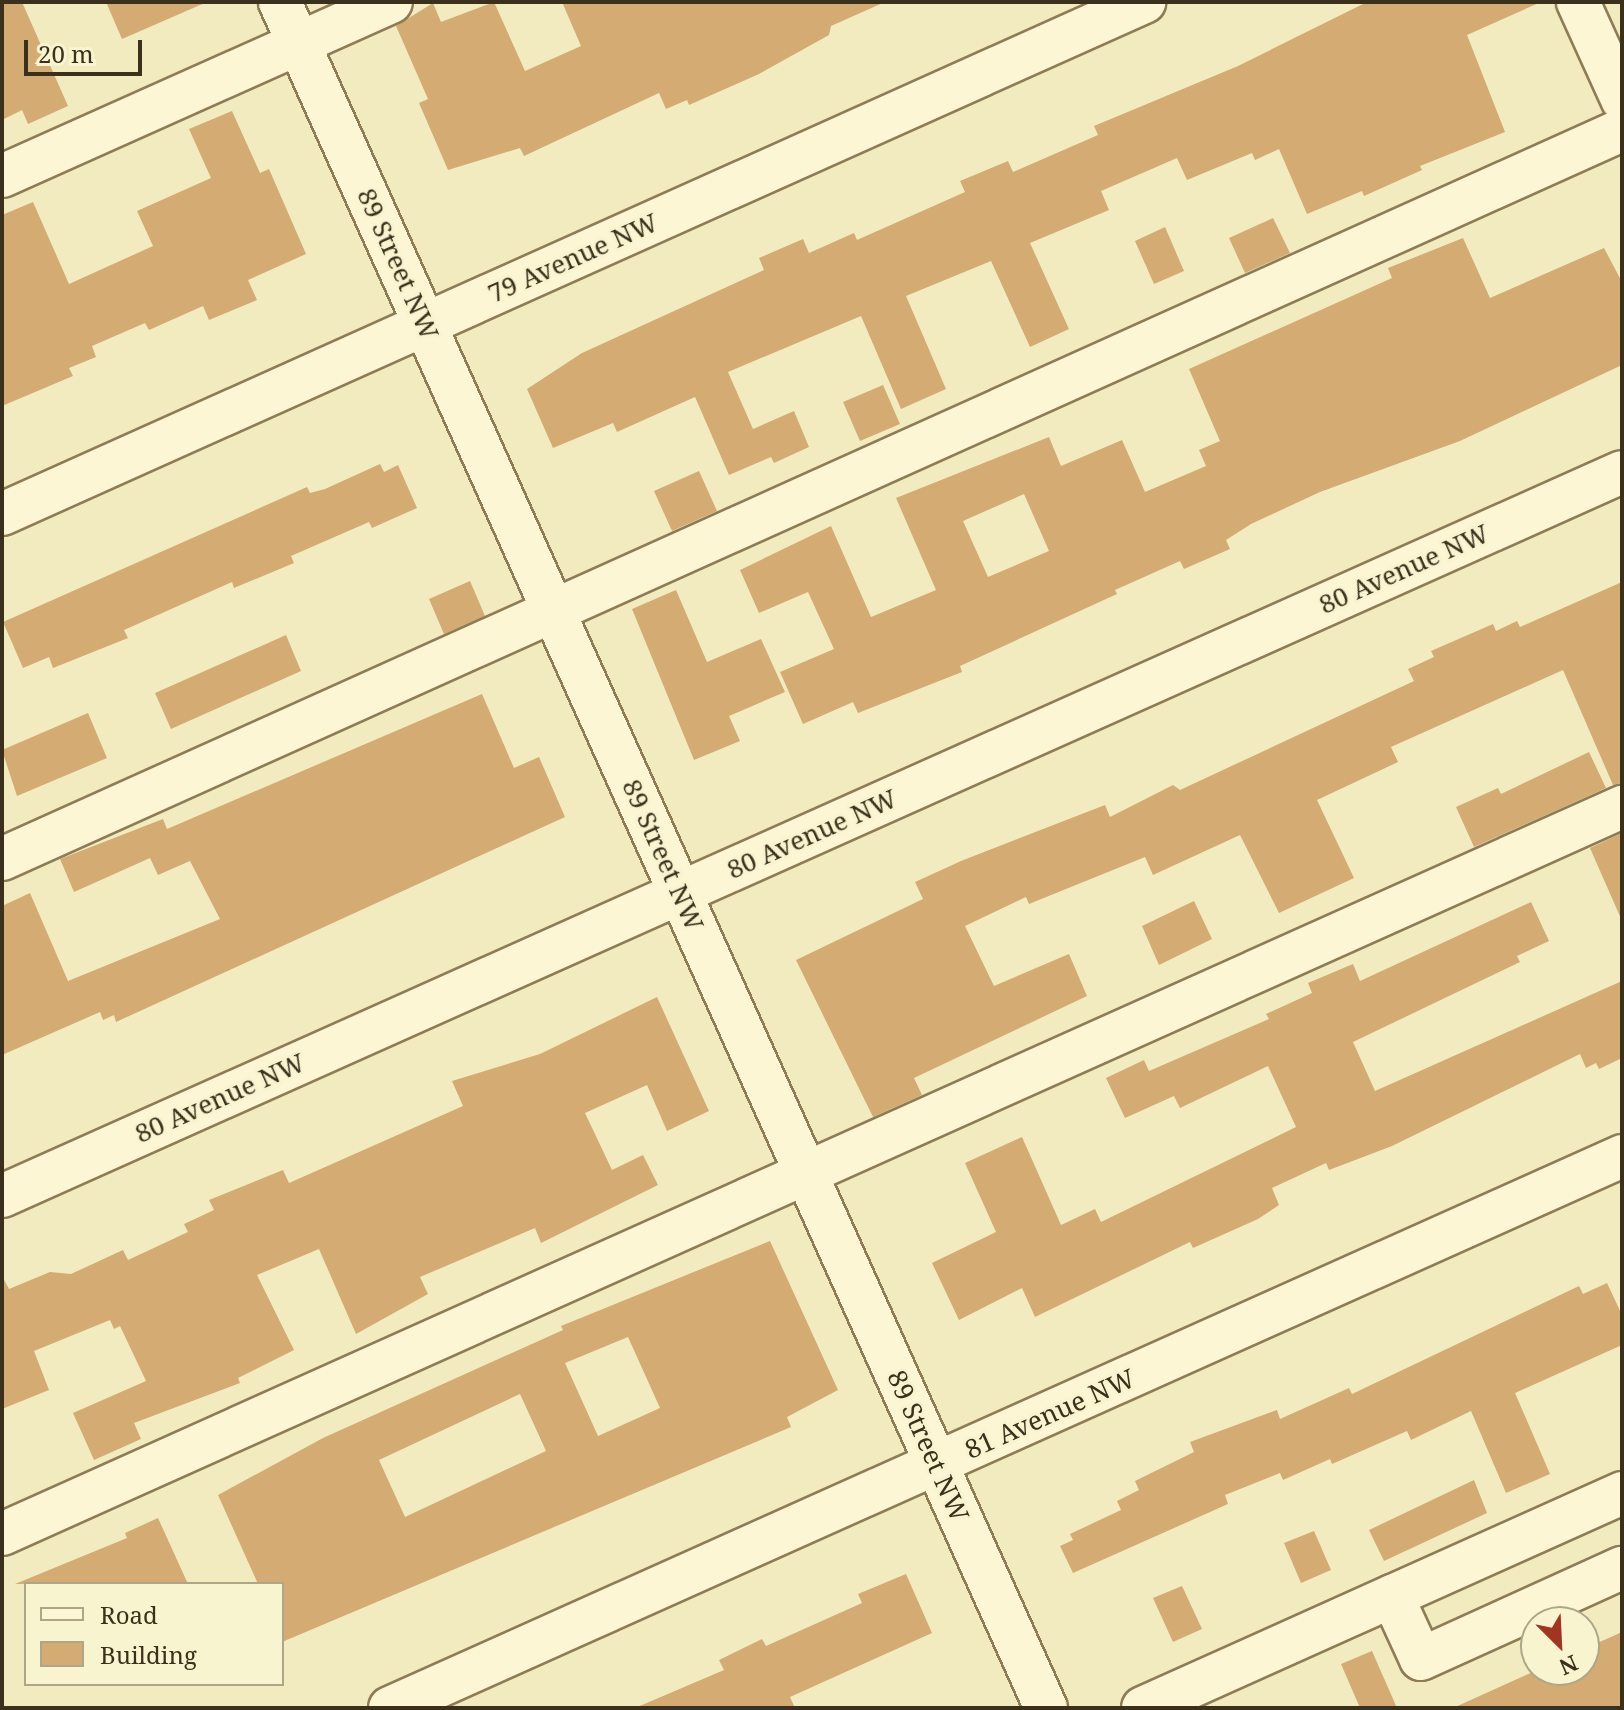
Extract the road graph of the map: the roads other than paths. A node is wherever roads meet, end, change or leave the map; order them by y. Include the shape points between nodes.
1 (280, 2) edge
2 (391, 2) edge
3 (1144, 2) edge
4 (1578, 2) edge
5 (299, 43) junction
6 (1622, 99) edge
7 (1622, 130) edge
8 (2, 176) edge
9 (425, 324) junction
10 (1622, 472) edge
11 (2, 514) edge
12 (555, 613) junction
13 (1622, 807) edge
14 (2, 859) edge
15 (680, 893) junction
16 (1622, 1156) edge
17 (804, 1170) junction
18 (2, 1196) edge
19 (937, 1465) junction
20 (1622, 1493) edge
21 (2, 1534) edge
22 (1622, 1568) edge
23 (1392, 1596) junction
24 (390, 1708) edge
25 (1046, 1708) edge
26 (1143, 1708) edge

1 - 5 street, 89 Street NW
2 - 5 street
3 - 9 street, 79 Avenue NW
4 - 6 street
5 - 8 street
5 - 9 street, 89 Street NW
7 - 12 street
9 - 11 street, 79 Avenue NW
9 - 12 street, 89 Street NW
10 - 15 street, 80 Avenue NW
12 - 14 street
12 - 15 street, 89 Street NW
13 - 17 street
15 - 17 street, 89 Street NW
15 - 18 street, 80 Avenue NW
16 - 19 street, 81 Avenue NW
17 - 19 street, 89 Street NW
17 - 21 street
19 - 24 street, 81 Avenue NW
19 - 25 street, 89 Street NW
20 - 23 street
22 - 23 street via 1421,1659
23 - 26 street

